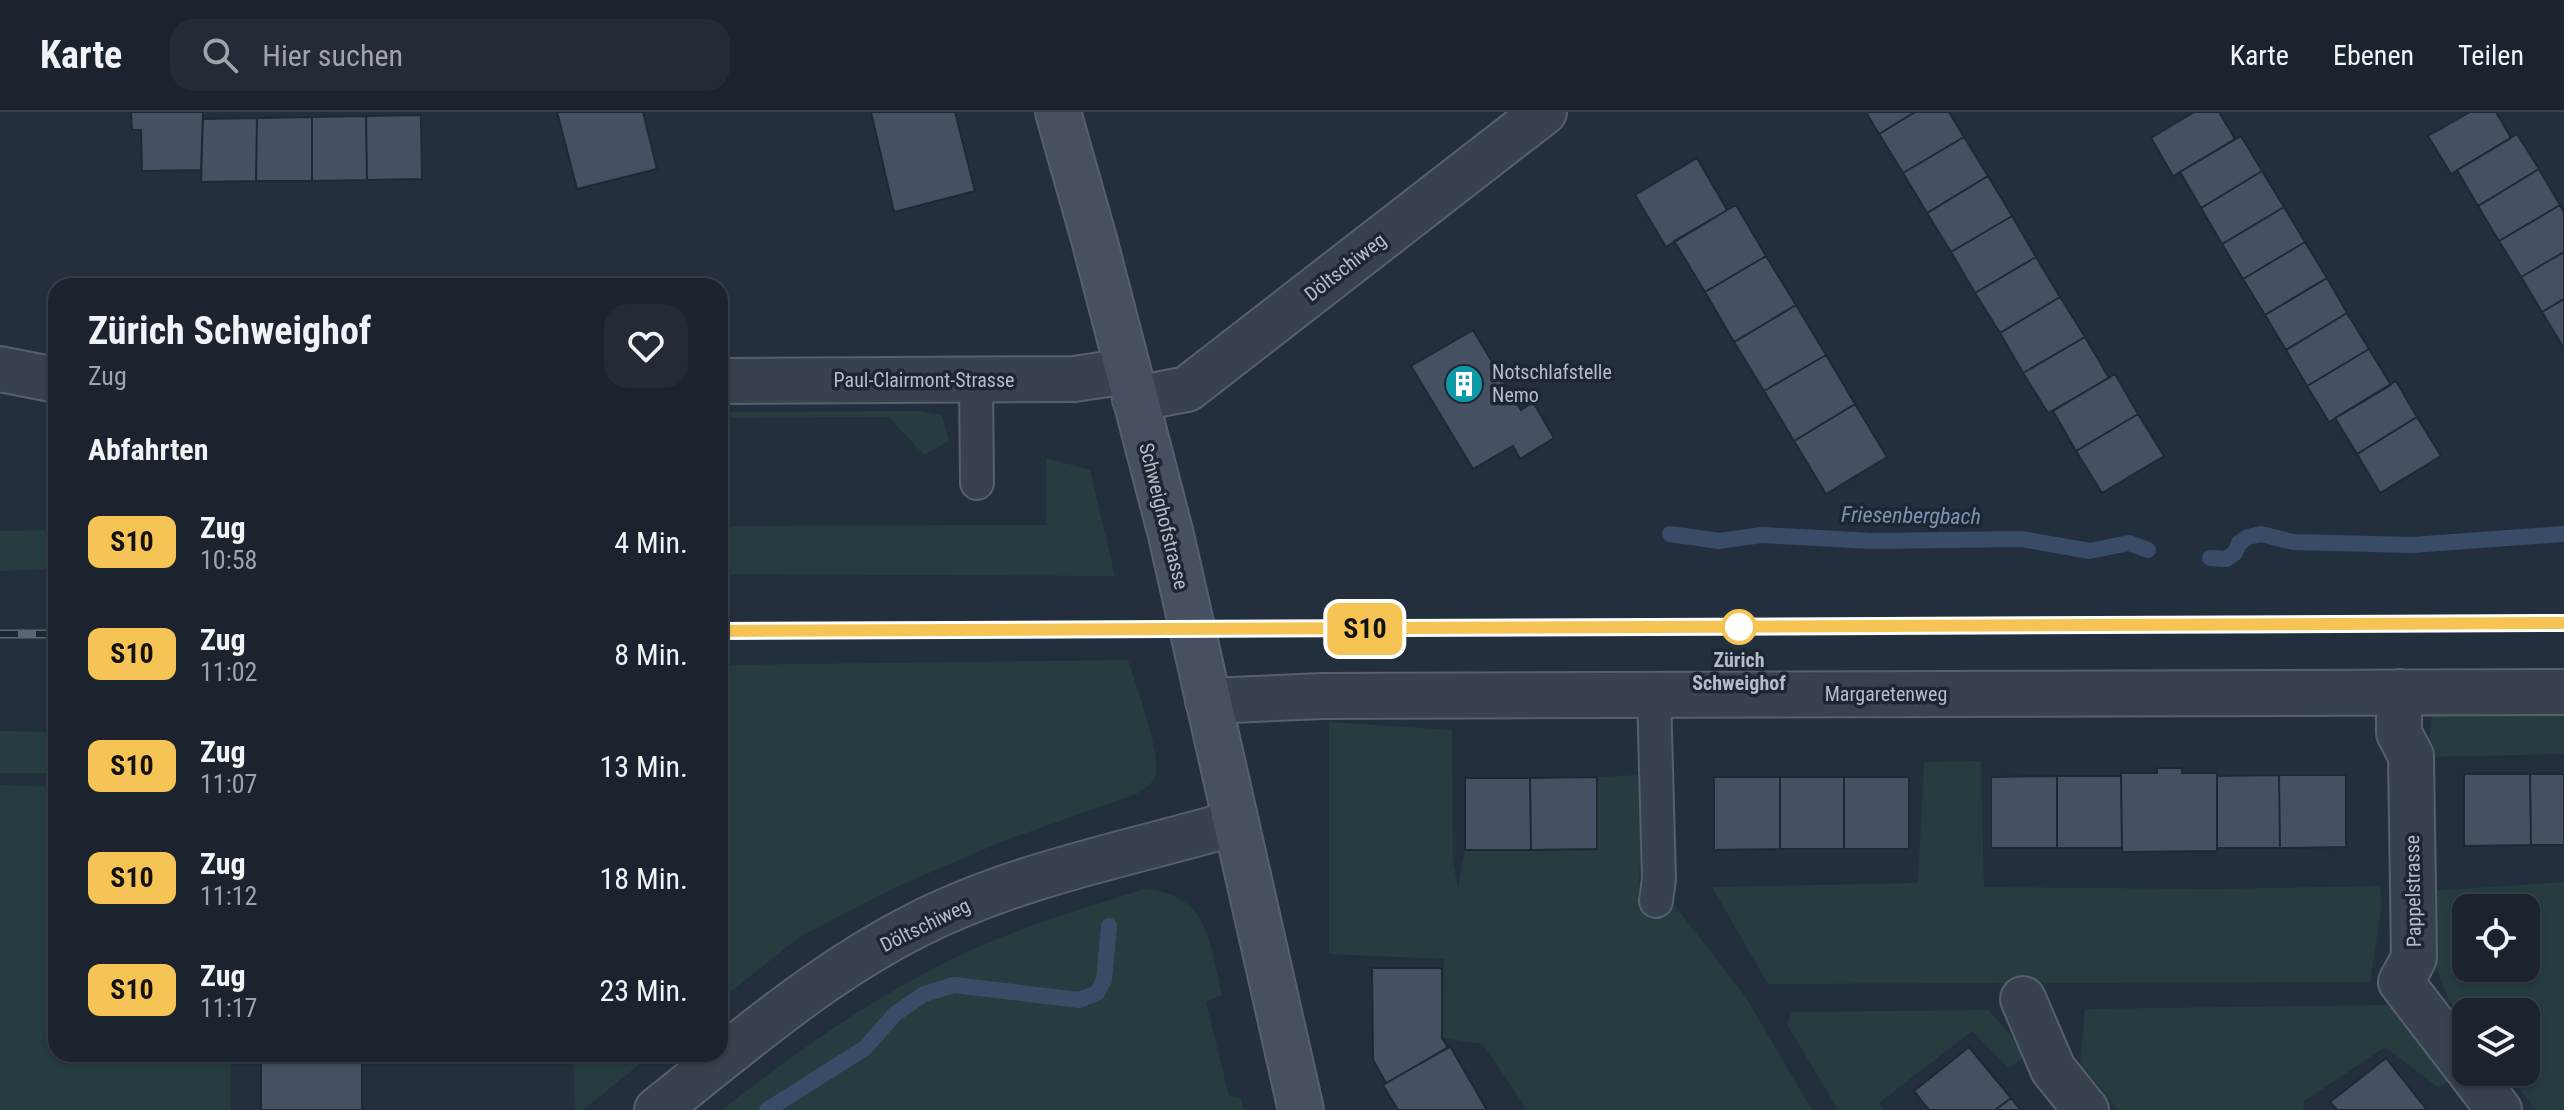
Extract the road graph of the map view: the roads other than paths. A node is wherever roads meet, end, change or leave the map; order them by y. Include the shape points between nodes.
1 (1058, 112) edge
2 (1544, 112) edge
3 (0, 369) edge
4 (48, 378) edge
5 (976, 379) junction
6 (728, 381) edge
7 (1132, 385) junction
8 (977, 483) dead end
9 (2399, 692) junction
10 (2564, 692) edge
11 (1654, 695) junction
12 (1208, 701) junction
13 (1235, 823) junction
14 (1656, 901) dead end
15 (2023, 999) dead end
16 (2452, 1049) edge
17 (728, 1054) edge
18 (718, 1062) edge
19 (2480, 1086) edge
20 (657, 1110) edge
21 (1301, 1110) edge
22 (2086, 1110) edge
23 (2499, 1110) edge

1 - 7 main road, Schweighofstrasse
2 - 7 street, Döltschiweg via 1187,389
3 - 4 street
5 - 6 street, Paul-Clairmont-Strasse
5 - 7 street, Paul-Clairmont-Strasse
5 - 8 lane
7 - 12 main road, Schweighofstrasse
9 - 10 street, Margaretenweg
9 - 11 street, Margaretenweg
9 - 16 street, Pappelstrasse via 2399,733 2411,756 2414,958 2401,982
11 - 12 street, Margaretenweg
11 - 14 lane
12 - 13 main road, Schweighofstrasse
13 - 17 street, Döltschiweg via 1013,885 914,926 815,985
13 - 21 main road, Schweighofstrasse
15 - 22 street via 2053,1069
18 - 20 street, Döltschiweg
19 - 23 street, Pappelstrasse

